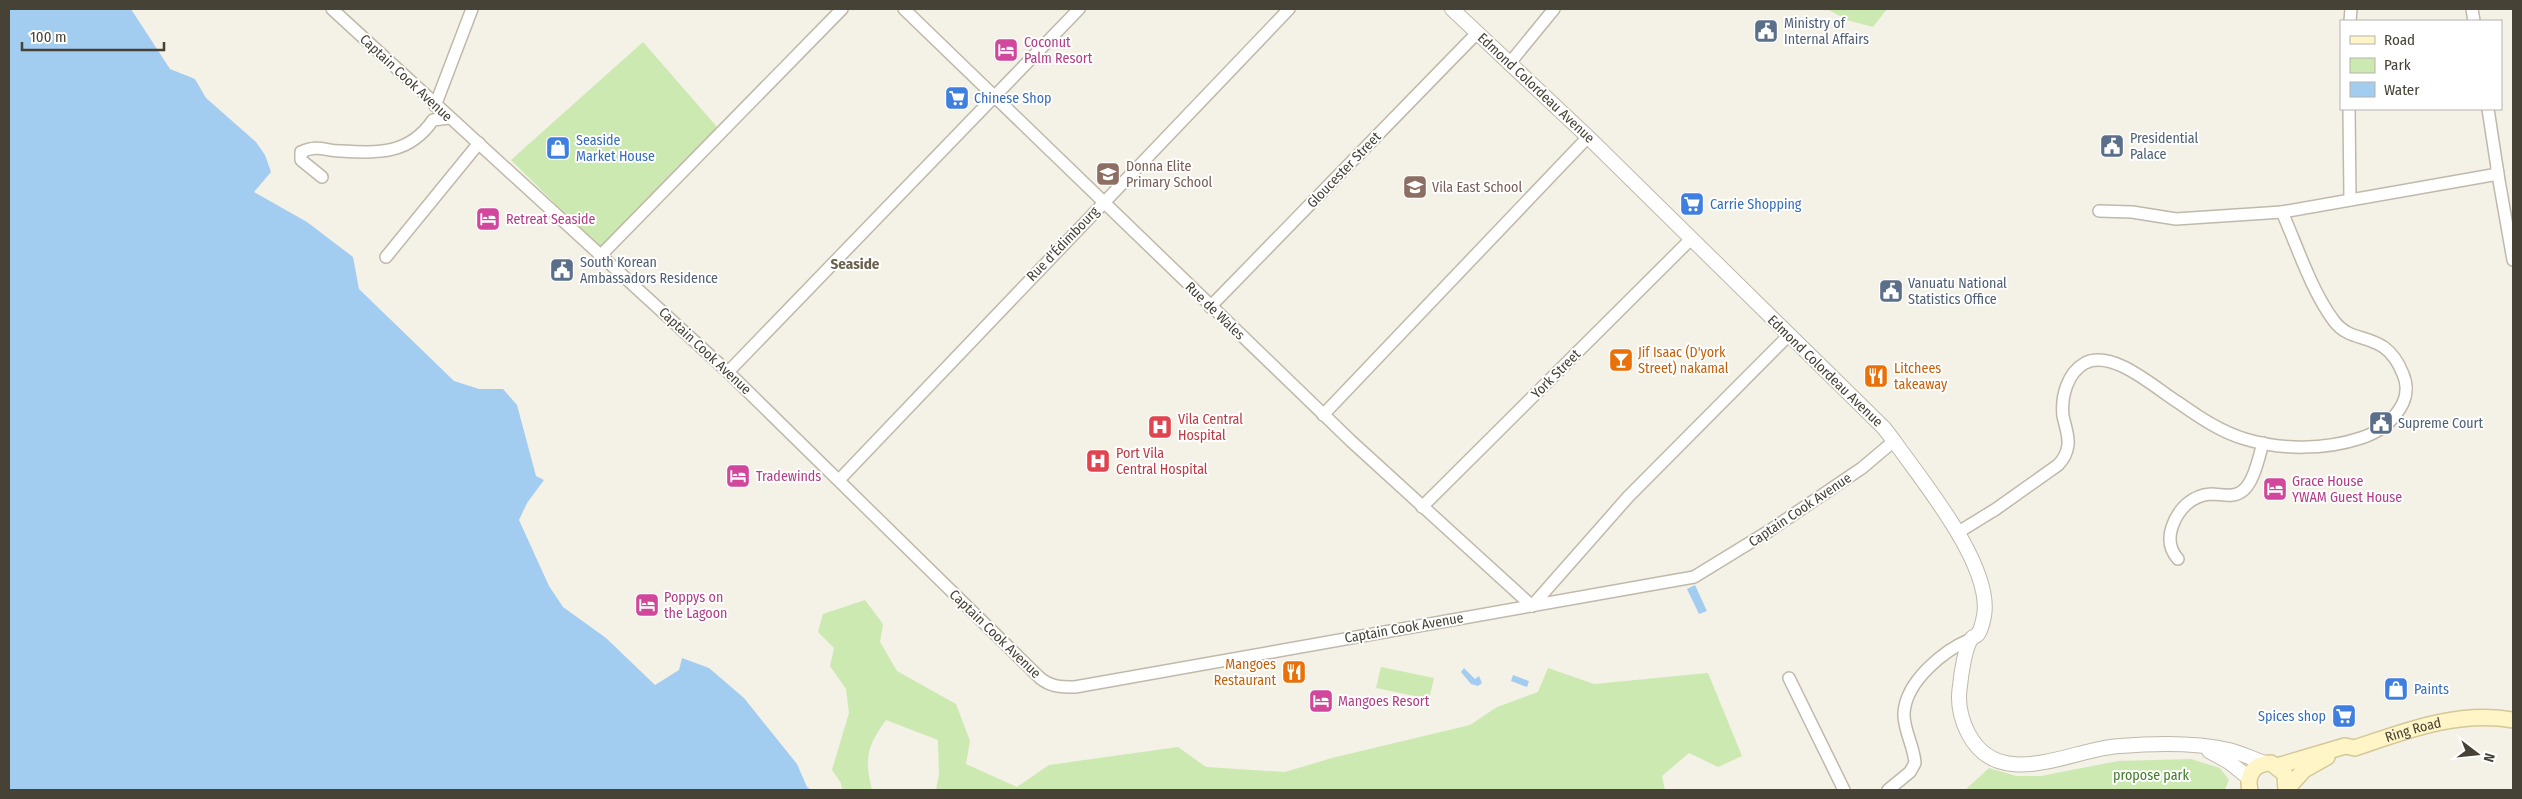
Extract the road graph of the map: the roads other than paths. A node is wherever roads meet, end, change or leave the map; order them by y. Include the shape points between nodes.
1 (332, 9) edge
2 (472, 9) edge
3 (842, 9) edge
4 (904, 9) edge
5 (1079, 9) edge
6 (1289, 9) edge
7 (1452, 9) edge
8 (1554, 9) edge
9 (1477, 33) junction
10 (1509, 64) junction
11 (995, 95) junction
12 (436, 106) junction
13 (2349, 110) edge
14 (2488, 110) edge
15 (449, 118) junction
16 (1588, 137) junction
17 (479, 143) junction
18 (2497, 169) junction
19 (322, 177) dead end
20 (2350, 199) junction
21 (1103, 203) junction
22 (2098, 211) dead end
23 (2282, 212) junction
24 (1690, 240) junction
25 (600, 256) junction
26 (386, 257) dead end
27 (2513, 260) edge
28 (1210, 307) junction
29 (1789, 335) junction
30 (728, 372) junction
31 (1323, 414) junction
32 (1894, 442) junction
33 (2263, 443) junction
34 (839, 480) junction
35 (1422, 507) junction
36 (1957, 533) junction
37 (2178, 559) dead end
38 (1532, 606) junction
39 (1971, 639) junction
40 (1789, 678) dead end
41 (2513, 720) edge
42 (2197, 744) junction
43 (2345, 746) junction
44 (2271, 764) junction
45 (2248, 787) edge
46 (1844, 790) edge
47 (1888, 790) edge
48 (2286, 790) edge

1 - 12 street, Captain Cook Avenue
2 - 12 street
3 - 25 street
4 - 11 street, Rue de Wales
5 - 11 street
6 - 21 street, Rue d'Édimbourg
7 - 9 street, Edmond Colordeau Avenue
8 - 10 street
9 - 10 street, Edmond Colordeau Avenue
9 - 28 street, Gloucester Street
10 - 16 street, Edmond Colordeau Avenue
11 - 21 street, Rue de Wales
11 - 30 street
12 - 15 street, Captain Cook Avenue
13 - 20 street
14 - 18 street
15 - 17 street, Captain Cook Avenue
15 - 19 street via 433,120 423,134 396,150 338,151 312,147 302,152 301,160
16 - 24 street, Edmond Colordeau Avenue
16 - 31 street
17 - 25 street, Captain Cook Avenue
17 - 26 street
18 - 20 street via 2498,174
18 - 27 street
20 - 23 street
21 - 28 street, Rue de Wales
21 - 34 street, Rue d'Édimbourg
22 - 23 street via 2176,219
23 - 33 street via 2324,307 2333,320 2340,328 2391,351 2402,371 2406,391 2393,419 2371,435 2310,447
24 - 29 street, Edmond Colordeau Avenue
24 - 35 street, York Street
25 - 30 street, Captain Cook Avenue
28 - 31 street, Rue de Wales
29 - 32 street, Edmond Colordeau Avenue via 1884,428
29 - 38 street via 1628,497
30 - 34 street, Captain Cook Avenue
31 - 35 street, Rue de Wales
32 - 36 street, Edmond Colordeau Avenue
32 - 38 street, Captain Cook Avenue via 1862,468 1769,531 1694,577
33 - 36 street via 2244,439 2216,426 2124,367 2094,360 2079,368 2064,390 2063,416 2068,445 2058,465
33 - 37 street via 2249,483 2242,492 2232,496 2203,496 2184,506 2176,516 2169,539
34 - 38 street, Captain Cook Avenue via 1040,678 1058,687 1075,687
35 - 38 street, Rue de Wales
36 - 39 street, Edmond Colordeau Avenue via 1975,564 1984,595 1981,626
39 - 42 street, Edmond Colordeau Avenue via 1958,697 1968,732 1987,754 2005,762 2028,766 2118,746
39 - 47 street via 1940,656 1911,691 1904,714 1915,763 1910,772
40 - 46 street
41 - 43 main road, Ring Road via 2492,716 2461,718 2355,748
42 - 44 street, Edmond Colordeau Avenue via 2231,750
42 - 45 street via 2229,762
43 - 44 main road, Ring Road
43 - 48 main road, Ring Road via 2304,770
44 - 45 main road via 2254,768
44 - 48 main road via 2285,774

